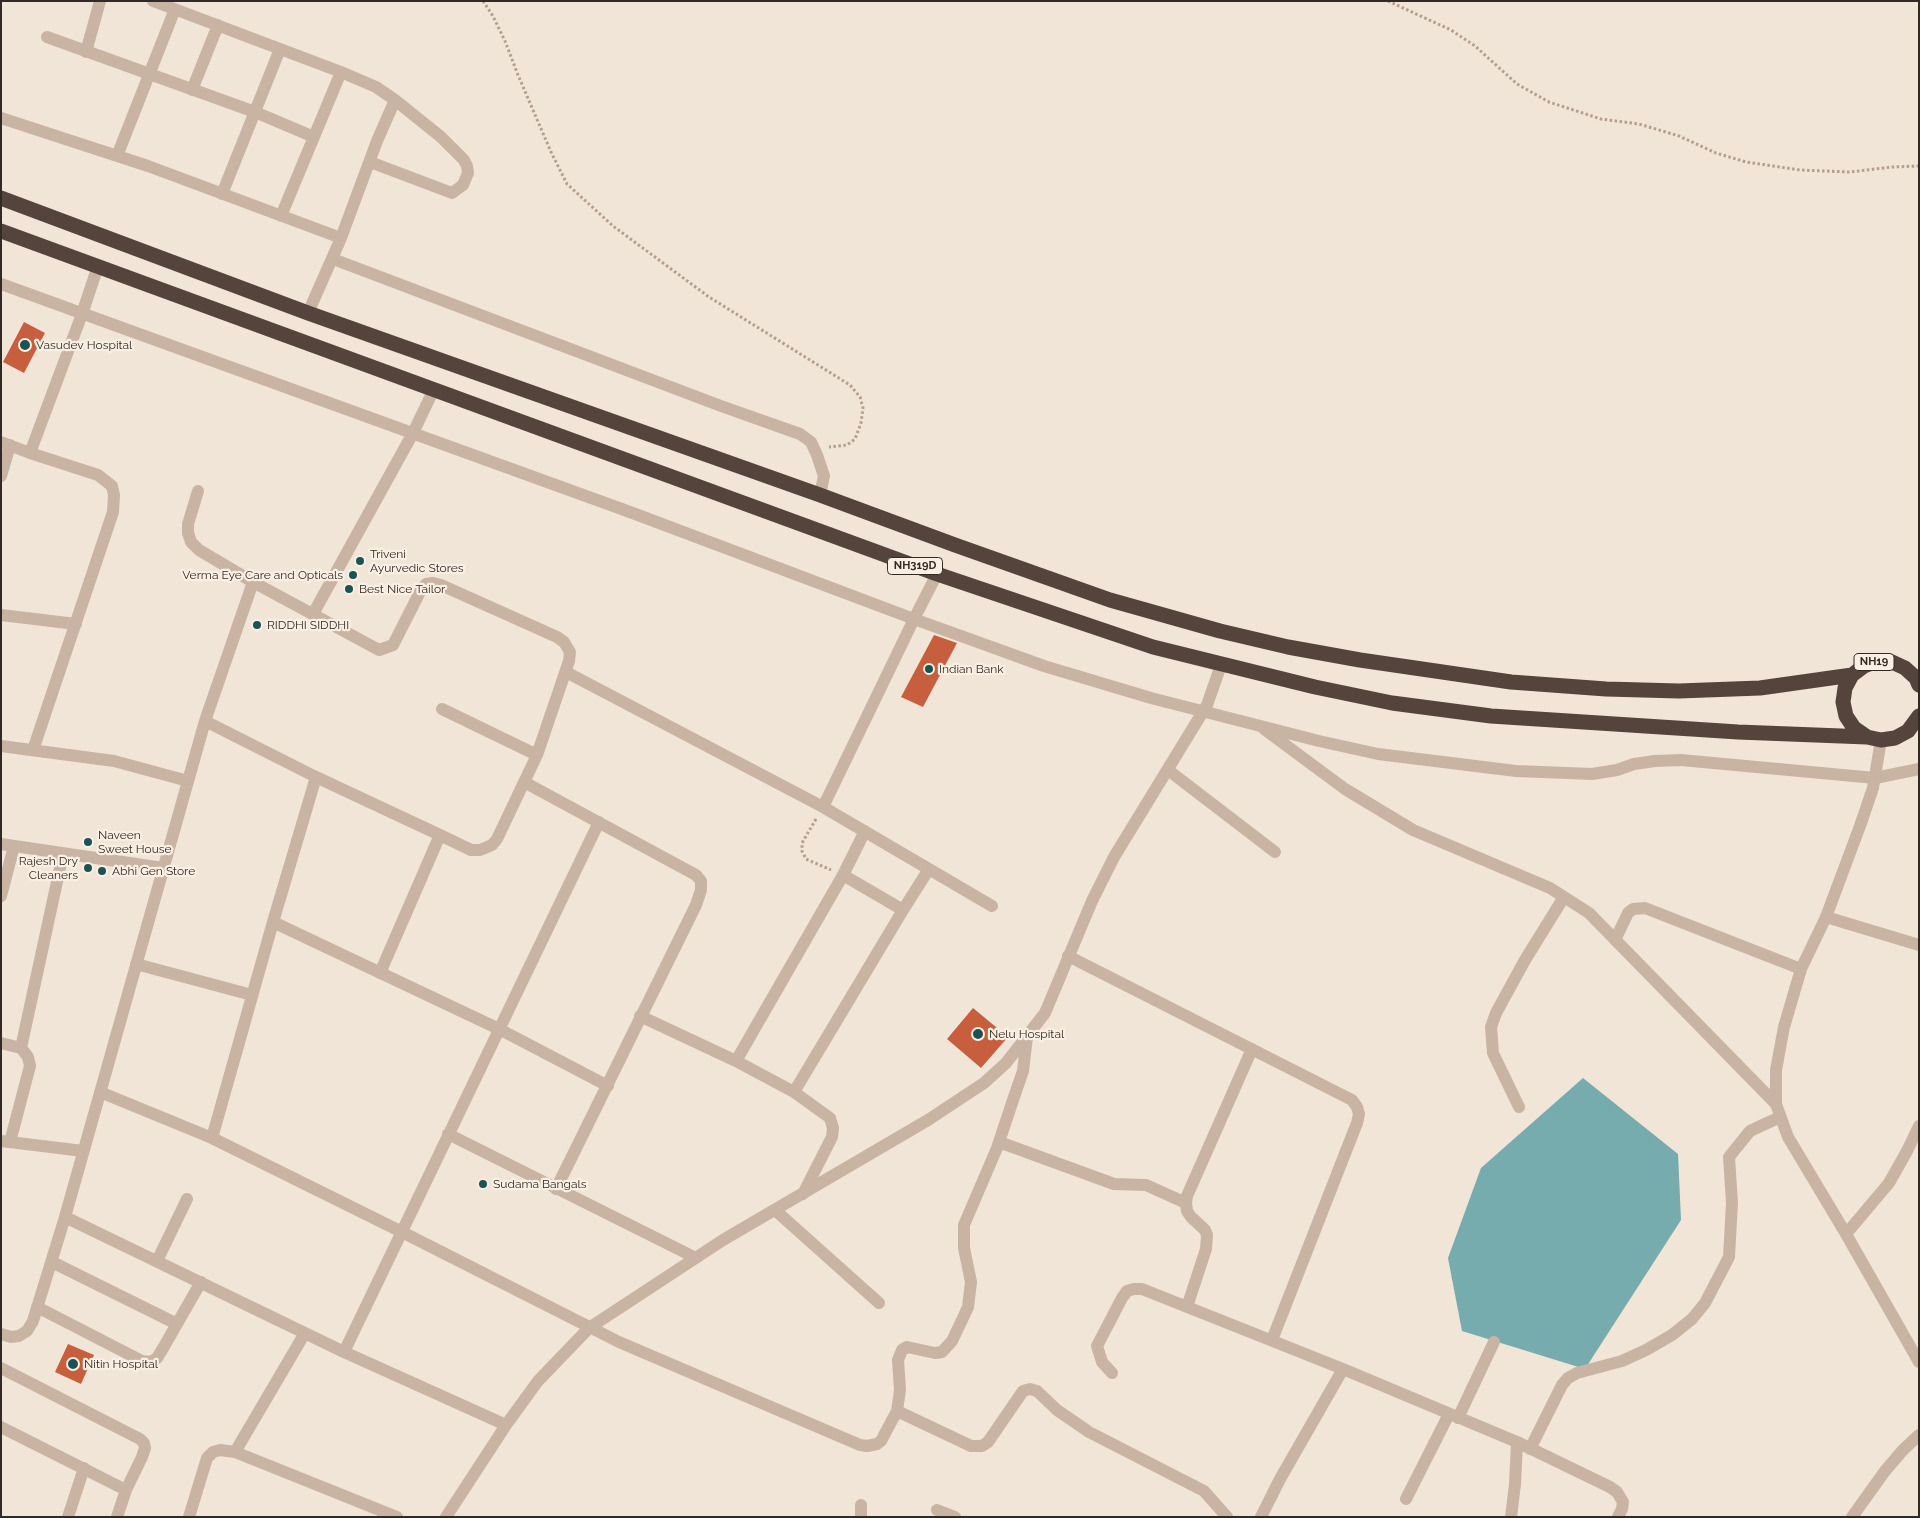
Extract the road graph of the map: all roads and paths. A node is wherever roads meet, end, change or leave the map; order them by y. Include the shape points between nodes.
1 (100, 1) edge
2 (153, 1) edge
3 (483, 1) edge
4 (1388, 1) edge
5 (174, 9) junction
6 (218, 25) junction
7 (47, 38) dead end
8 (280, 49) junction
9 (86, 52) junction
10 (341, 72) junction
11 (149, 75) junction
12 (192, 90) junction
13 (395, 100) junction
14 (254, 112) junction
15 (1, 118) edge
16 (314, 137) junction
17 (117, 156) junction
18 (370, 162) junction
19 (1919, 166) edge
20 (222, 194) junction
21 (1, 198) edge
22 (281, 216) junction
23 (1, 231) edge
24 (342, 238) junction
25 (331, 262) junction
26 (98, 266) junction
27 (1, 284) edge
28 (308, 313) junction
29 (82, 314) junction
30 (434, 389) junction
31 (414, 433) junction
32 (6, 444) edge
33 (815, 451) junction
34 (30, 453) junction
35 (1, 476) edge
36 (198, 491) dead end
37 (820, 495) junction
38 (937, 574) junction
39 (253, 582) junction
40 (313, 614) junction
41 (1, 615) edge
42 (914, 619) junction
43 (76, 624) junction
44 (1221, 665) junction
45 (1912, 669) edge
46 (566, 672) junction
47 (1852, 675) junction
48 (1919, 685) edge
49 (442, 709) dead end
50 (1204, 710) junction
51 (1919, 716) edge
52 (205, 721) junction
53 (1259, 725) junction
54 (1913, 730) edge
55 (1874, 738) junction
56 (1, 746) edge
57 (33, 750) junction
58 (537, 755) junction
59 (1919, 768) edge
60 (1168, 770) junction
61 (316, 777) junction
62 (1875, 778) junction
63 (188, 781) junction
64 (524, 782) junction
65 (823, 807) junction
66 (599, 822) junction
67 (865, 830) junction
68 (440, 835) junction
69 (1, 844) edge
70 (14, 846) junction
71 (1275, 852) dead end
72 (64, 854) junction
73 (164, 868) junction
74 (929, 869) junction
75 (843, 875) junction
76 (1, 896) edge
77 (1564, 897) junction
78 (992, 906) dead end
79 (903, 910) junction
80 (1826, 917) junction
81 (272, 922) junction
82 (1615, 940) junction
83 (1919, 945) edge
84 (1068, 956) junction
85 (136, 964) junction
86 (1801, 969) junction
87 (380, 973) junction
88 (252, 995) junction
89 (640, 1016) junction
90 (499, 1029) junction
91 (1027, 1037) junction
92 (1, 1043) edge
93 (21, 1048) junction
94 (1252, 1050) junction
95 (736, 1061) junction
96 (608, 1086) junction
97 (100, 1092) junction
98 (794, 1092) junction
99 (1776, 1104) junction
100 (1518, 1107) dead end
101 (1780, 1117) junction
102 (1919, 1126) edge
103 (448, 1134) junction
104 (212, 1138) junction
105 (6, 1141) edge
106 (998, 1142) junction
107 (83, 1151) junction
108 (556, 1189) junction
109 (802, 1195) junction
110 (187, 1199) dead end
111 (1186, 1203) junction
112 (774, 1210) junction
113 (65, 1217) junction
114 (402, 1232) junction
115 (1846, 1234) junction
116 (696, 1258) junction
117 (157, 1261) junction
118 (52, 1262) junction
119 (200, 1282) junction
120 (879, 1303) dead end
121 (1187, 1306) junction
122 (38, 1307) junction
123 (177, 1324) junction
124 (589, 1328) junction
125 (305, 1333) junction
126 (1, 1334) edge
127 (1272, 1340) junction
128 (1494, 1342) dead end
129 (344, 1352) junction
130 (1919, 1362) edge
131 (1, 1368) edge
132 (1343, 1369) junction
133 (1112, 1373) dead end
134 (897, 1411) junction
135 (1453, 1416) junction
136 (506, 1425) junction
137 (1, 1427) edge
138 (1919, 1435) edge
139 (1517, 1442) junction
140 (1530, 1449) junction
141 (235, 1452) junction
142 (84, 1468) junction
143 (126, 1490) junction
144 (1406, 1499) dead end
145 (937, 1510) dead end
146 (68, 1517) edge
147 (117, 1517) edge
148 (189, 1517) edge
149 (397, 1517) edge
150 (446, 1517) edge
151 (955, 1517) edge
152 (1227, 1517) edge
153 (1261, 1517) edge
154 (1510, 1517) edge
155 (1618, 1517) edge
156 (1852, 1517) edge

1 - 9 street
2 - 5 street
3 - 33 path via 505,41 550,152 567,184 613,226 710,297 850,385 860,397 863,408 855,439 851,443
4 - 19 path via 1451,30 1475,46 1518,84 1549,102 1601,119 1639,124 1746,162 1800,170 1850,172
5 - 6 street
5 - 11 street
6 - 8 street
6 - 12 street
7 - 9 street
8 - 10 street
8 - 14 street
9 - 11 street
10 - 13 street
10 - 16 street
11 - 12 street
11 - 17 street
12 - 14 street
13 - 18 street
13 - 18 street via 464,160 468,173 463,185 452,193
14 - 16 street
14 - 20 street
15 - 17 street
16 - 22 street
17 - 20 street
18 - 24 street
20 - 22 street
21 - 28 highway, NH319D
22 - 24 street
23 - 26 highway, NH319D
24 - 25 street
25 - 28 street
25 - 33 street via 800,434 807,438
26 - 29 street
26 - 30 highway, NH319D
27 - 29 street
28 - 37 highway, NH319D
29 - 31 street
29 - 34 street
30 - 31 street
30 - 38 highway, NH319D
31 - 40 street
31 - 42 street
32 - 34 street
32 - 35 street
33 - 37 street via 824,476
34 - 43 street via 98,475 112,486 113,512
36 - 39 street via 188,524 191,542
37 - 47 highway, NH319D via 1110,600 1288,647 1360,660 1510,682 1606,689 1760,688
38 - 42 street
38 - 44 highway, NH319D via 1153,647
39 - 40 street
39 - 52 street
40 - 46 street via 379,650 386,649 393,645 426,584 442,585 557,637 570,652
41 - 43 street
42 - 50 street via 1044,666
42 - 65 street
43 - 57 street
44 - 50 street
44 - 55 highway, NH319D via 1392,703 1491,716
45 - 47 highway, NH19 via 1877,661
45 - 48 highway, NH19
46 - 58 street
46 - 65 street
47 - 55 highway, NH19 via 1845,688 1846,716 1854,728
49 - 58 street
50 - 53 street
50 - 60 street
51 - 54 highway
52 - 61 street
52 - 63 street
53 - 62 street via 1378,754 1516,771 1592,774 1634,764 1680,760
53 - 77 street via 1346,789 1413,830 1550,888
54 - 55 highway via 1895,738
55 - 62 street
56 - 57 street
57 - 63 street via 114,761
58 - 64 street
59 - 62 street
60 - 71 street
60 - 84 street via 1114,857
61 - 68 street
61 - 81 street
62 - 80 street
63 - 73 street
64 - 66 street
64 - 68 street via 492,845 471,850
65 - 67 street
65 - 75 path via 802,843 802,851 806,859
66 - 89 street via 696,875 701,881 702,890 696,905
66 - 90 street
67 - 74 street
67 - 75 street
68 - 87 street
69 - 70 street
70 - 72 street
70 - 76 street
72 - 73 street
72 - 93 street
73 - 85 street
74 - 78 street
74 - 79 street
75 - 79 street
75 - 95 street
77 - 82 street via 1589,913
77 - 100 street via 1516,975 1491,1027 1493,1054
79 - 98 street
80 - 83 street
80 - 86 street
81 - 87 street
81 - 88 street
82 - 86 street via 1628,914 1633,909 1645,908
82 - 99 street
84 - 91 street via 1044,1013
84 - 94 street
85 - 88 street
85 - 97 street
86 - 99 street via 1784,1027 1776,1070
87 - 90 street
88 - 104 street
89 - 95 street
89 - 96 street
90 - 96 street
90 - 103 street
91 - 106 street via 1023,1070
91 - 109 street via 984,1083
92 - 93 street
93 - 105 street via 30,1066
94 - 111 street
94 - 127 street via 1352,1100 1359,1114
95 - 98 street
96 - 108 street
97 - 104 street
97 - 107 street
98 - 109 street via 830,1118 833,1128 832,1137
99 - 101 street
101 - 115 street via 1788,1137
101 - 140 street via 1750,1131 1729,1156 1732,1202 1729,1257 1706,1303 1672,1335 1646,1350 1568,1378
102 - 115 street via 1889,1183
103 - 108 street
103 - 114 street
104 - 114 street
105 - 107 street
106 - 111 street via 1114,1184 1146,1186
106 - 134 street via 964,1225 971,1282 965,1313 952,1341 942,1352 908,1347 902,1350 898,1367 900,1390
107 - 113 street
108 - 116 street
109 - 112 street
110 - 117 street
111 - 121 street via 1191,1218 1207,1236 1206,1249
112 - 116 street
112 - 120 street
113 - 117 street
113 - 118 street
114 - 124 street
114 - 129 street
115 - 130 street
116 - 124 street
117 - 119 street
118 - 122 street
118 - 123 street
119 - 123 street
119 - 125 street
121 - 127 street
121 - 133 street via 1142,1289 1127,1291 1097,1346 1102,1362
122 - 123 street via 142,1361 151,1362 157,1358
122 - 126 street via 27,1331 20,1336
124 - 134 street via 860,1445 872,1446 881,1441
124 - 136 street via 538,1381
125 - 129 street
125 - 141 street
127 - 132 street
128 - 135 street
129 - 136 street
131 - 143 street via 140,1439 145,1448
132 - 135 street
132 - 153 street
134 - 152 street via 971,1446 982,1446 1023,1391 1037,1391 1057,1410 1089,1432 1204,1491
135 - 139 street
135 - 144 street
136 - 150 street
137 - 142 street
138 - 156 street via 1885,1471
139 - 140 street
139 - 154 street
140 - 155 street via 1617,1492 1623,1502
141 - 148 street via 220,1450 207,1458
141 - 149 street
142 - 143 street
142 - 146 street
143 - 147 street
145 - 151 street

